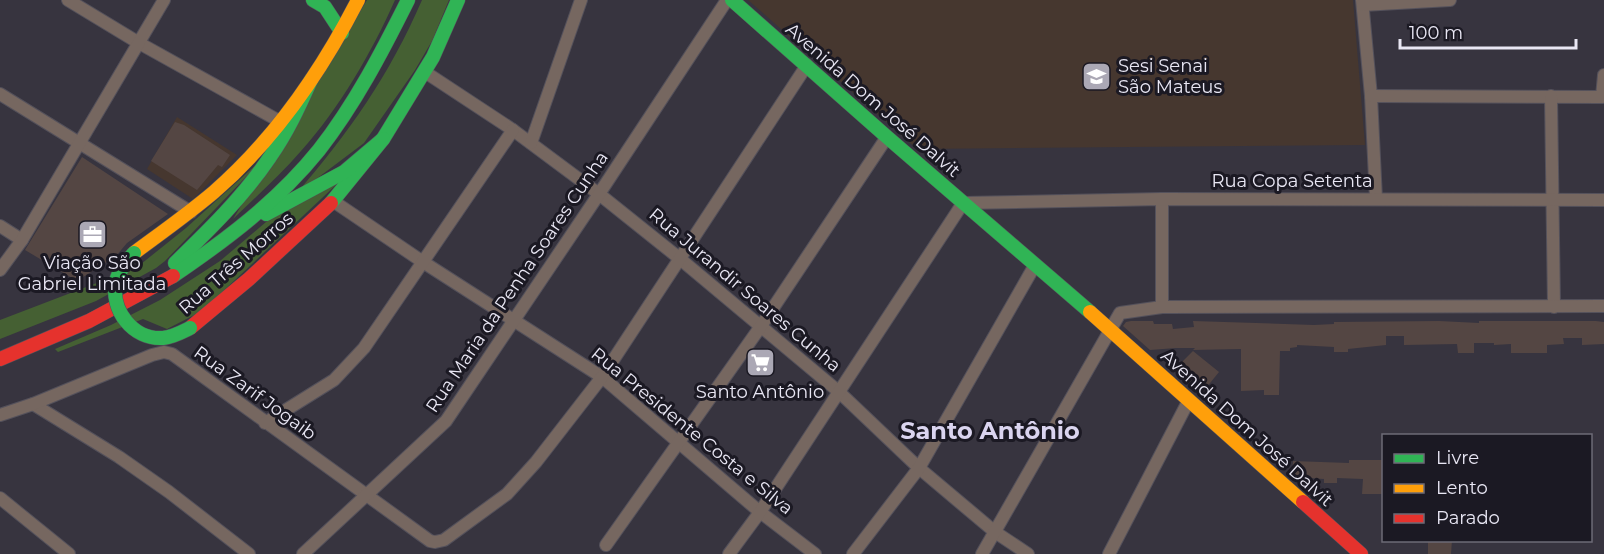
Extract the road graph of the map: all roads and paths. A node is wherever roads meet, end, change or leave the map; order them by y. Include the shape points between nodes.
1 (68, 0) edge
2 (164, 0) edge
3 (351, 0) edge
4 (358, 0) edge
5 (408, 0) edge
6 (458, 0) edge
7 (581, 0) edge
8 (727, 0) edge
9 (732, 0) edge
10 (1450, 0) edge
11 (1362, 2) edge
12 (319, 3) edge
13 (342, 33) junction
14 (139, 43) junction
15 (807, 65) junction
16 (425, 72) junction
17 (1604, 75) edge
18 (311, 80) junction
19 (0, 94) edge
20 (1371, 96) junction
21 (1551, 96) junction
22 (281, 122) junction
23 (513, 130) junction
24 (887, 137) junction
25 (383, 139) junction
26 (79, 142) junction
27 (531, 143) junction
28 (599, 194) junction
29 (1376, 199) junction
30 (1162, 200) junction
31 (1552, 200) junction
32 (1604, 200) edge
33 (333, 201) junction
34 (963, 203) junction
35 (981, 203) joint
36 (192, 212) junction
37 (0, 226) edge
38 (238, 229) junction
39 (22, 240) junction
40 (679, 258) junction
41 (423, 262) junction
42 (1035, 265) junction
43 (0, 270) edge
44 (142, 295) junction
45 (1604, 306) edge
46 (1162, 307) junction
47 (1554, 307) junction
48 (514, 319) junction
49 (761, 326) junction
50 (1110, 329) junction
51 (0, 360) edge
52 (602, 377) junction
53 (838, 391) junction
54 (1189, 400) junction
55 (33, 404) junction
56 (0, 415) edge
57 (265, 423) junction
58 (680, 442) junction
59 (920, 468) junction
60 (365, 495) junction
61 (0, 498) edge
62 (760, 512) junction
63 (995, 532) junction
64 (606, 546) dead end
65 (69, 554) edge
66 (249, 554) edge
67 (303, 554) edge
68 (729, 554) edge
69 (815, 554) edge
70 (854, 554) edge
71 (982, 554) edge
72 (1028, 554) edge
73 (1109, 554) edge
74 (1361, 554) edge

1 - 14 street
2 - 14 street
3 - 12 main road
4 - 13 main road, Rua Três Morros
5 - 38 main road via 361,89 333,131 288,184
6 - 16 main road, Rua Três Morros
7 - 27 street
8 - 28 street, Rua Maria da Penha Soares Cunha
9 - 15 main road, Avenida Dom José Dalvit
10 - 11 street
11 - 20 street
12 - 13 main road
13 - 18 main road, Rua Três Morros
14 - 22 street
14 - 26 street
15 - 24 main road, Avenida Dom José Dalvit
15 - 40 street
16 - 23 street, Rua Jurandir Soares Cunha
16 - 25 main road, Rua Três Morros
17 - 21 street via 1602,97
18 - 22 main road, Rua Três Morros
18 - 44 main road via 286,134 265,166 238,199
19 - 26 street
20 - 21 street
20 - 29 street
21 - 31 street
22 - 36 main road, Rua Três Morros
23 - 27 street, Rua Jurandir Soares Cunha
23 - 41 street
24 - 34 main road, Avenida Dom José Dalvit
24 - 49 street
25 - 33 main road, Rua Três Morros
25 - 38 main road via 344,172
26 - 36 street
26 - 39 street
27 - 28 street, Rua Jurandir Soares Cunha
28 - 40 street, Rua Jurandir Soares Cunha
28 - 48 street, Rua Maria da Penha Soares Cunha
29 - 30 street, Rua Copa Setenta
29 - 31 street, Rua Copa Setenta
30 - 35 street, Rua Copa Setenta
30 - 46 street
31 - 32 street, Rua Copa Setenta
31 - 47 street
33 - 36 main road, Rua Três Morros, bridge via 190,328 164,338 141,334 126,323 118,309 115,294 121,268 134,253
33 - 41 street, Rua Presidente Costa e Silva
34 - 35 street, Avenida Dom José Dalvit
34 - 42 main road, Avenida Dom José Dalvit
34 - 53 street
37 - 39 street
38 - 44 main road via 193,264
39 - 43 street
40 - 49 street, Rua Jurandir Soares Cunha
40 - 52 street
41 - 48 street, Rua Presidente Costa e Silva
41 - 57 street via 349,366 334,380
42 - 50 main road, Avenida Dom José Dalvit
42 - 59 street
44 - 51 main road
45 - 47 street
46 - 47 street
46 - 50 street via 1120,312
48 - 52 street, Rua Presidente Costa e Silva
48 - 60 street, Rua Maria da Penha Soares Cunha via 438,430
49 - 53 street, Rua Jurandir Soares Cunha
49 - 58 street
50 - 54 main road, Avenida Dom José Dalvit
50 - 63 street
52 - 58 street, Rua Presidente Costa e Silva
52 - 60 street, Rua Zarif Jogaib via 507,494 439,542 430,541
53 - 59 street, Rua Jurandir Soares Cunha
53 - 62 street
54 - 73 street
54 - 74 main road, Avenida Dom José Dalvit
55 - 56 street, Rua Zarif Jogaib
55 - 57 street, Rua Zarif Jogaib via 164,352
55 - 66 street via 128,463
57 - 60 street, Rua Zarif Jogaib
58 - 62 street, Rua Presidente Costa e Silva
58 - 64 street
59 - 63 street, Rua Jurandir Soares Cunha
59 - 70 street
60 - 67 street, Rua Maria da Penha Soares Cunha
61 - 65 street
62 - 68 street
62 - 69 street, Rua Presidente Costa e Silva
63 - 71 street
63 - 72 street, Rua Jurandir Soares Cunha

